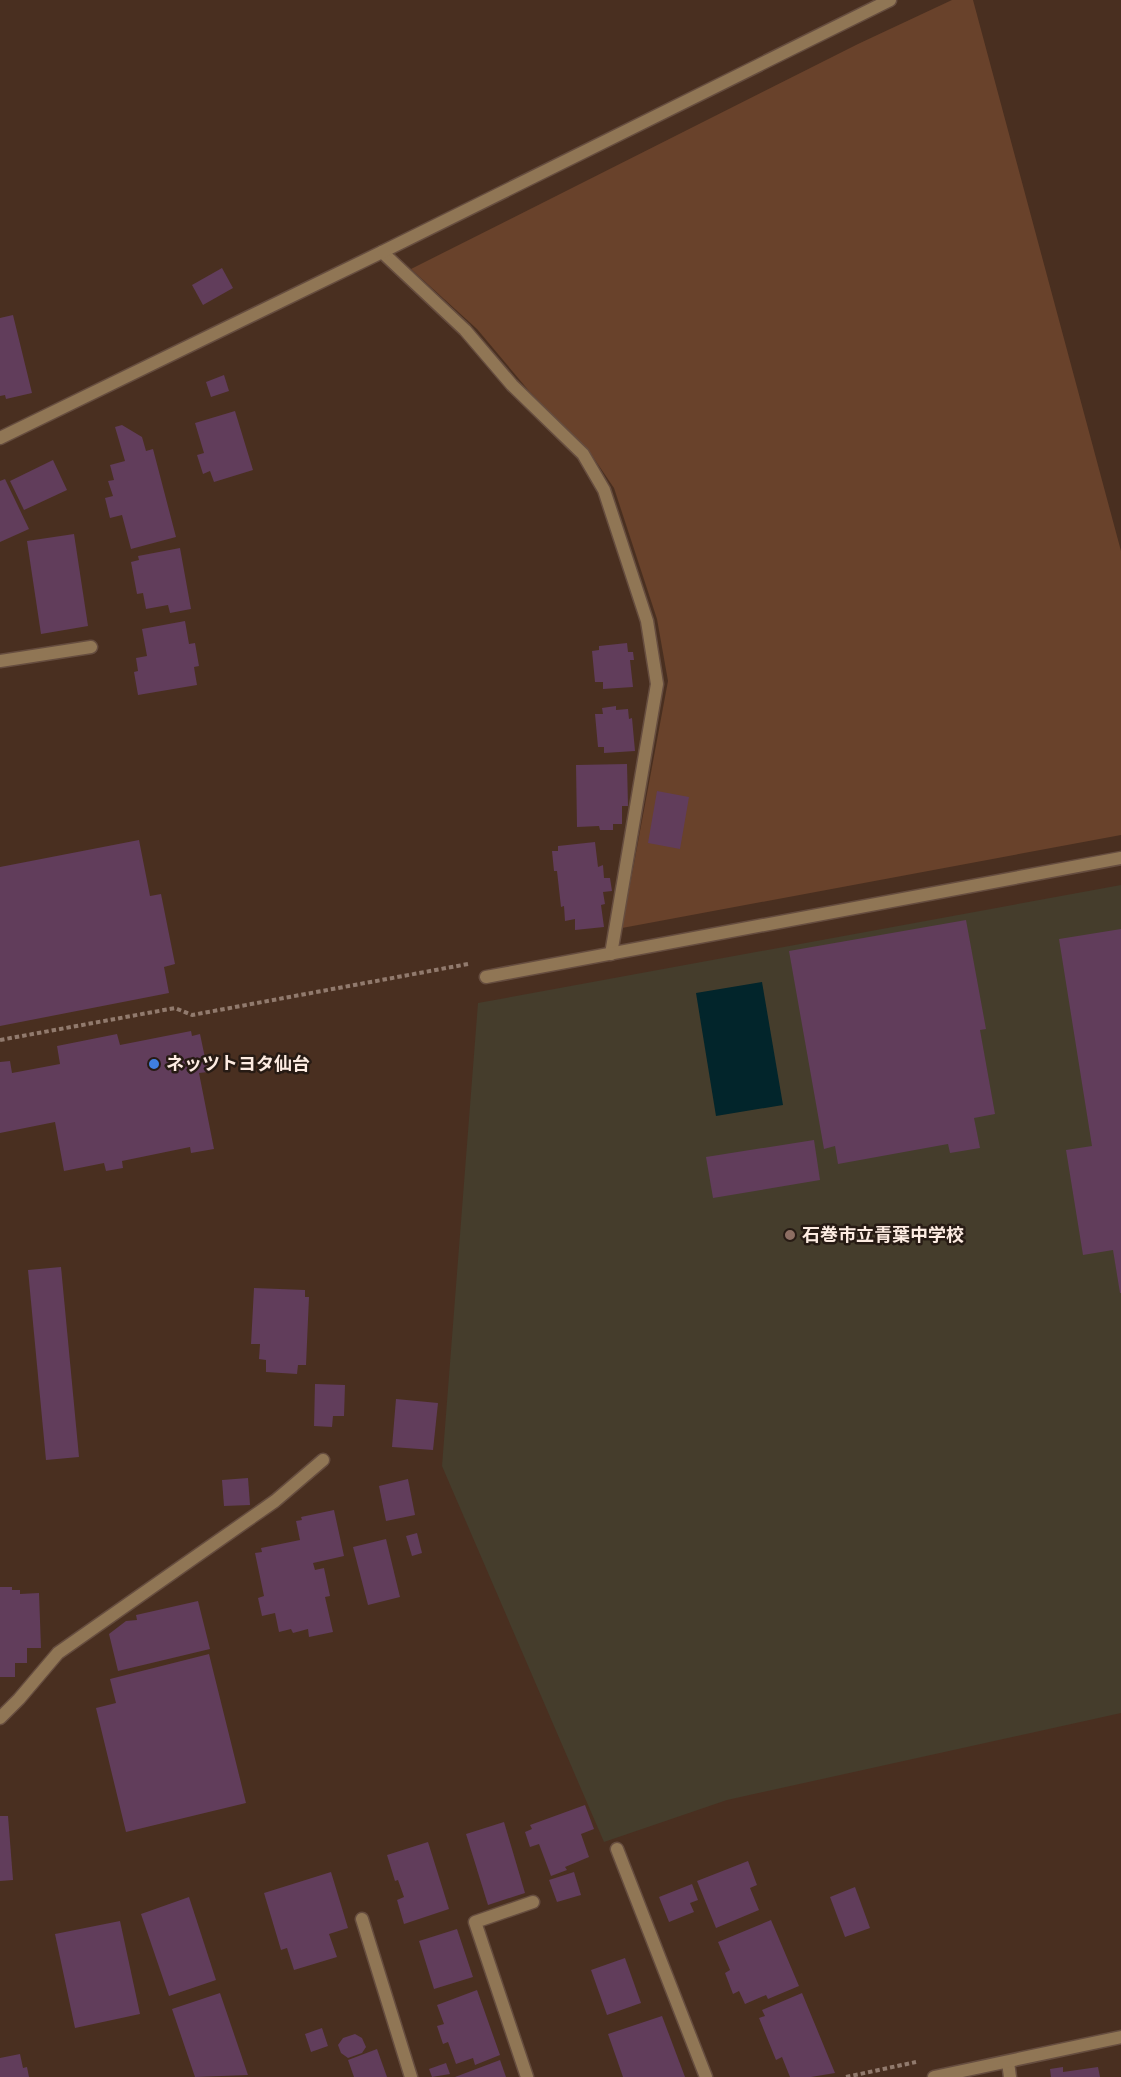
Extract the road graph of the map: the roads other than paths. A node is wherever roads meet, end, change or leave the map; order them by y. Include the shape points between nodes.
1 (890, 0) edge
2 (382, 252) junction
3 (0, 438) edge
4 (91, 647) dead end
5 (0, 661) edge
6 (1121, 858) edge
7 (611, 954) junction
8 (486, 977) road end
9 (323, 1460) dead end
10 (0, 1718) edge
11 (617, 1849) dead end
12 (532, 1902) dead end
13 (362, 1919) dead end
14 (1121, 2037) edge
15 (1008, 2062) junction
16 (411, 2077) edge
17 (527, 2077) edge
18 (706, 2077) edge
19 (934, 2077) edge
20 (1010, 2077) edge

1 - 2 street
2 - 3 street
2 - 7 street via 465,330 512,385 583,454 612,512 647,621 657,684
4 - 5 street
6 - 7 street
7 - 8 street
9 - 10 street via 275,1501 58,1653
11 - 18 street
12 - 17 street via 475,1922
13 - 16 street
14 - 15 street
15 - 19 street
15 - 20 street

